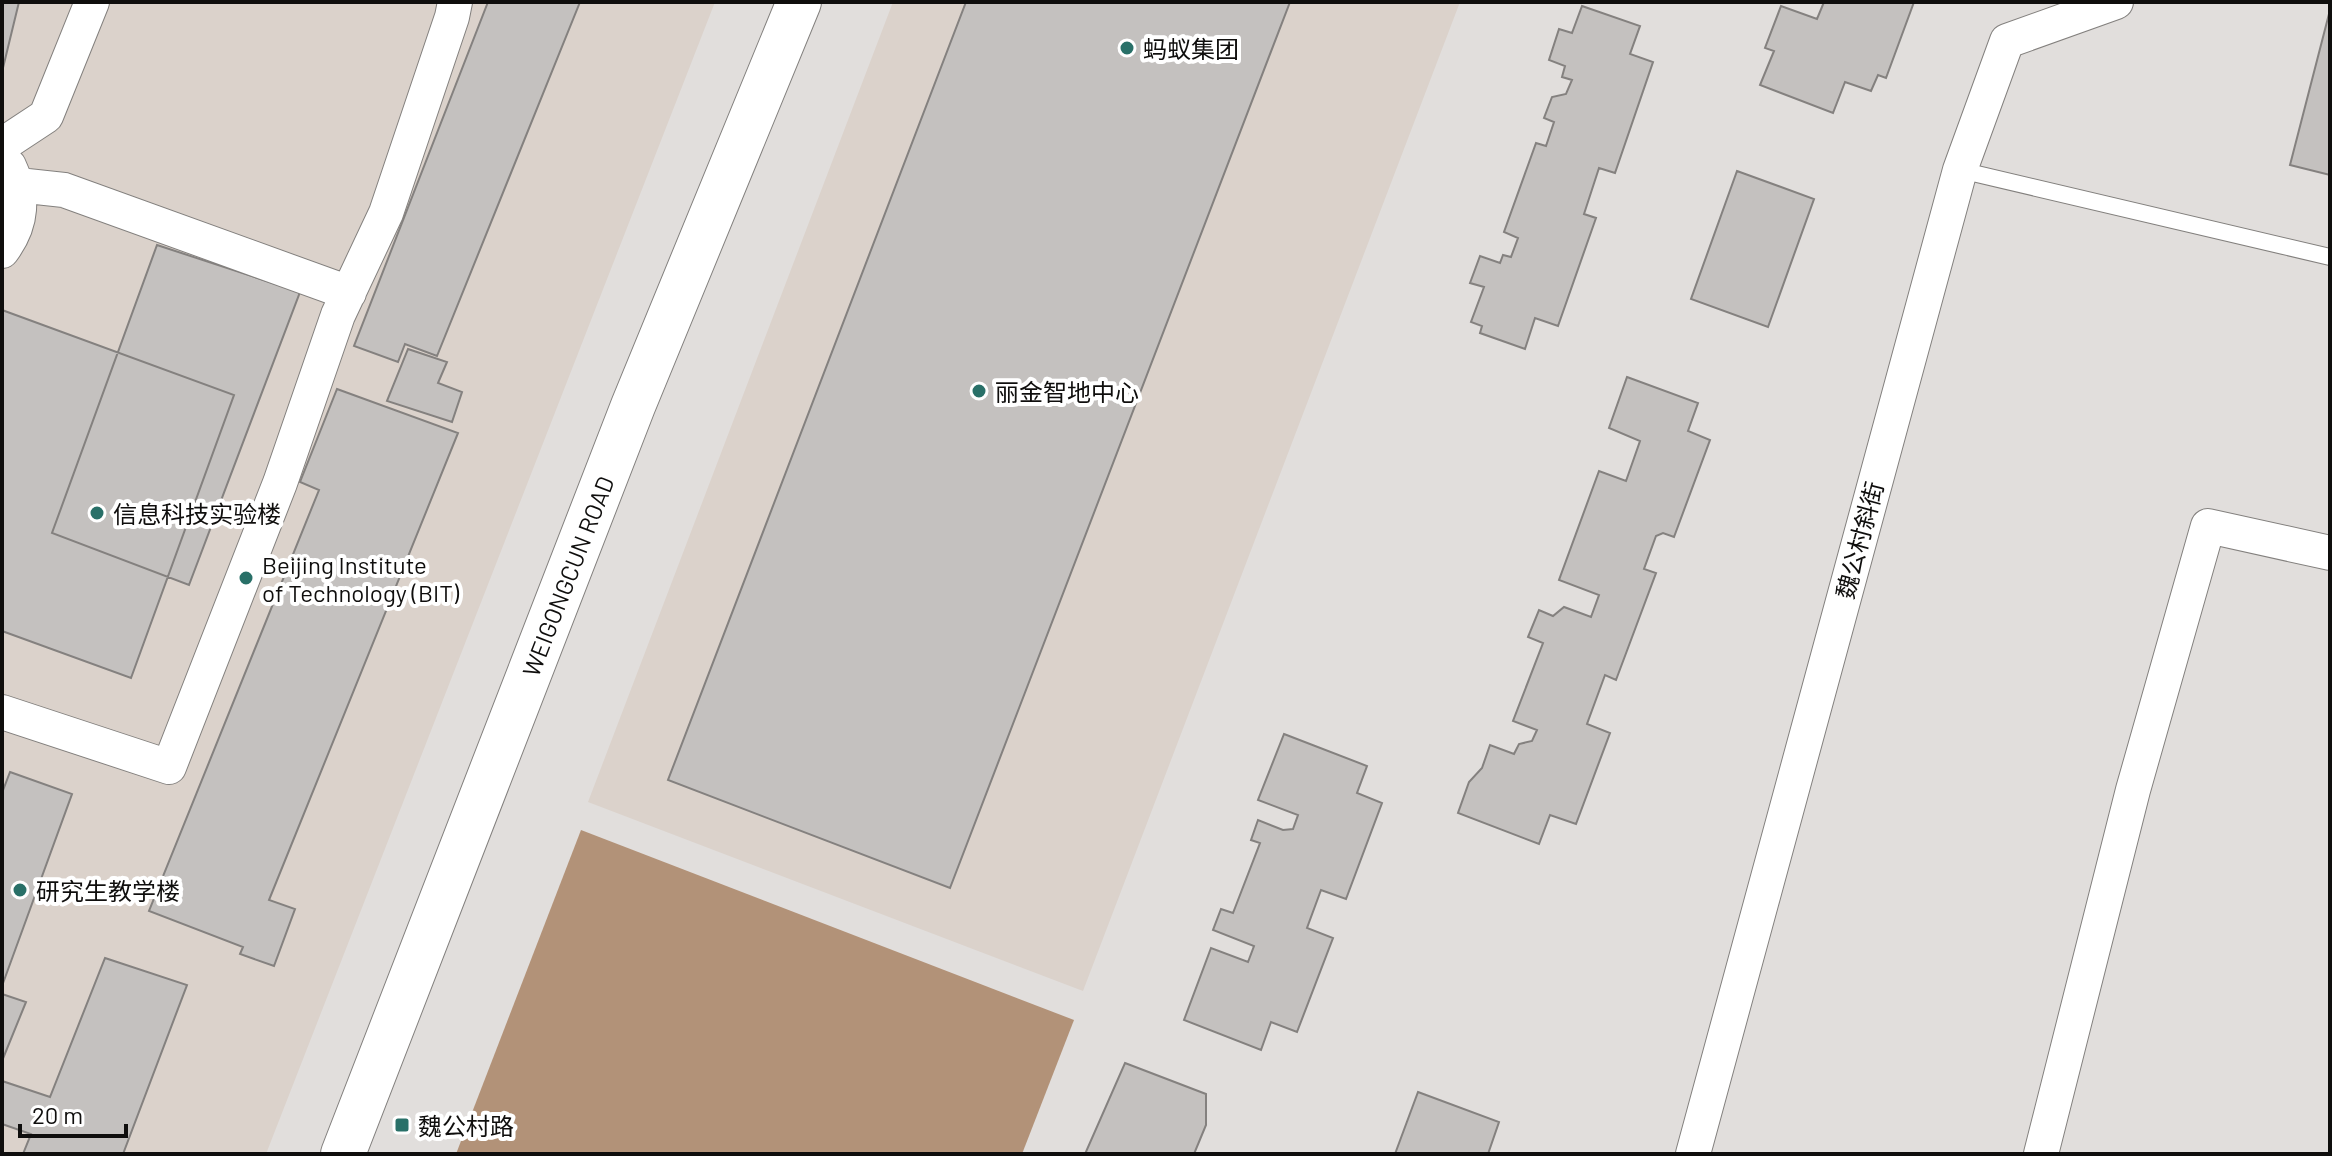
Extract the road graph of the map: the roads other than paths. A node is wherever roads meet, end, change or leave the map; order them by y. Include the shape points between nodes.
1 (92, 2) edge
2 (455, 2) edge
3 (799, 2) edge
4 (2116, 2) edge
5 (2, 145) edge
6 (1960, 170) junction
7 (10, 172) edge
8 (2, 251) edge
9 (2330, 257) edge
10 (349, 293) junction
11 (2330, 553) edge
12 (2, 712) edge
13 (343, 1154) edge
14 (1693, 1154) edge
15 (2041, 1154) edge

1 - 5 street via 46,116
2 - 10 street via 386,213
3 - 13 street, WEIGONGCUN ROAD via 633,406
4 - 6 street, 魏公村斜街 via 2007,41
6 - 9 lane
6 - 14 street, 魏公村斜街
7 - 8 street via 20,208 16,230
7 - 10 street
10 - 12 street via 169,767
11 - 15 street via 2208,526 2133,790

